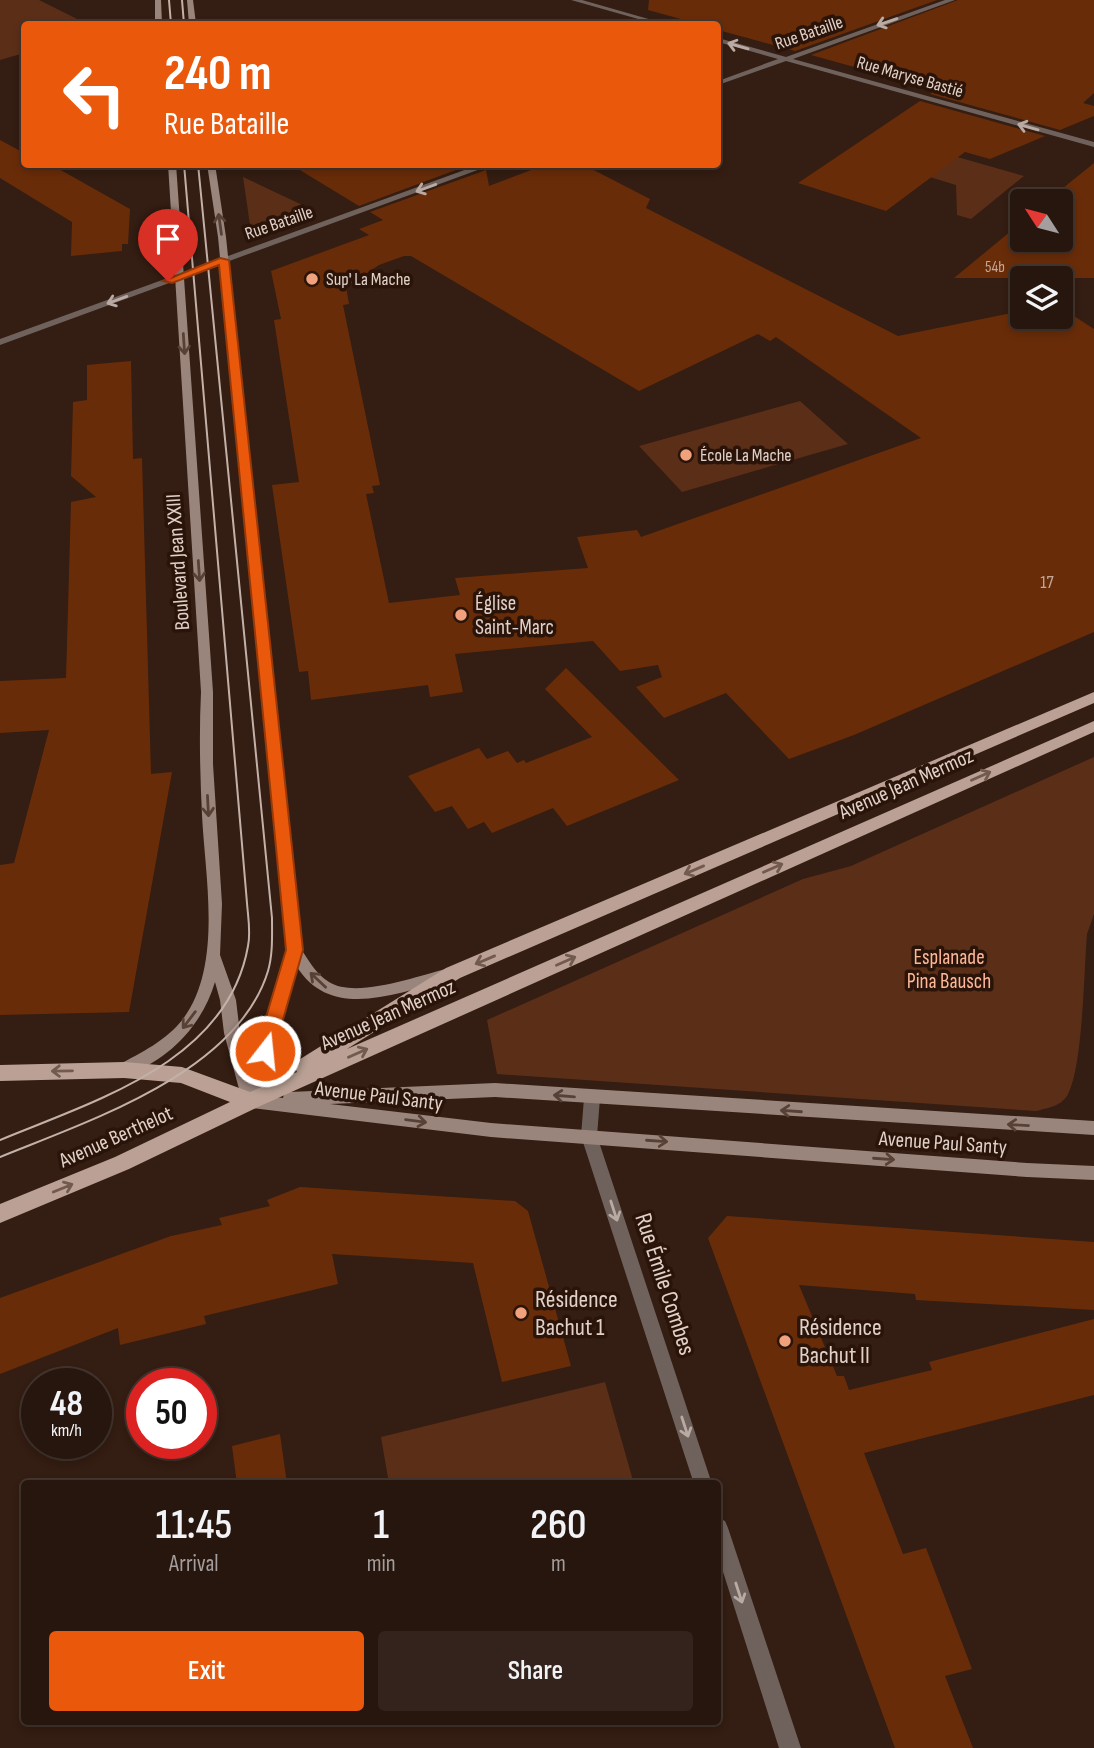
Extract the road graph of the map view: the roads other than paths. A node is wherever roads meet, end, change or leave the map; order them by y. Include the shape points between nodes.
1 (158, 0) edge
2 (190, 0) edge
3 (574, 0) edge
4 (952, 0) edge
5 (159, 21) edge
6 (193, 21) edge
7 (651, 21) edge
8 (721, 41) edge
9 (783, 59) junction
10 (721, 82) edge
11 (1094, 145) edge
12 (172, 168) edge
13 (212, 168) edge
14 (479, 168) edge
15 (224, 260) junction
16 (181, 276) junction
17 (0, 342) edge
18 (1094, 697) edge
19 (1094, 726) edge
20 (294, 950) junction
21 (214, 957) junction
22 (453, 973) junction
23 (124, 1070) junction
24 (0, 1073) edge
25 (592, 1098) junction
26 (251, 1101) junction
27 (1094, 1128) edge
28 (589, 1136) junction
29 (1094, 1172) edge
30 (0, 1214) edge
31 (702, 1480) edge
32 (721, 1537) edge
33 (790, 1748) edge

1 - 5 main road
2 - 6 main road
3 - 7 street
4 -> 9 street, Rue Bataille
9 -> 8 street, Rue Maryse Bastié
9 - 10 street, Rue Bataille
11 -> 9 street, Rue Maryse Bastié
12 - 16 main road, Boulevard Jean XXIII
15 -> 13 main road
14 -> 15 street, Rue Bataille
15 - 16 street, Rue Bataille
15 - 20 main road
16 -> 17 street, Rue Bataille
16 -> 21 main road, Boulevard Jean XXIII via 207,692 204,738
18 -> 22 main road, Avenue Jean Mermoz
26 -> 19 main road, Avenue Jean Mermoz
22 -> 20 main road via 357,994 334,993 316,982
20 - 26 main road
21 -> 23 main road, Boulevard Jean XXIII via 194,1015 159,1049
21 - 26 main road, Boulevard Jean XXIII
22 - 26 main road, Avenue Jean Mermoz
23 -> 24 main road
23 - 26 main road via 182,1075
25 -> 26 main road, Avenue Paul Santy via 474,1090
27 -> 25 main road, Avenue Paul Santy
25 - 28 street, Rue Émile Combes
26 -> 28 main road, Avenue Paul Santy via 467,1128
30 -> 26 main road, Avenue Berthelot via 122,1163
28 -> 29 main road, Avenue Paul Santy
28 -> 31 street, Rue Émile Combes
32 -> 33 street

